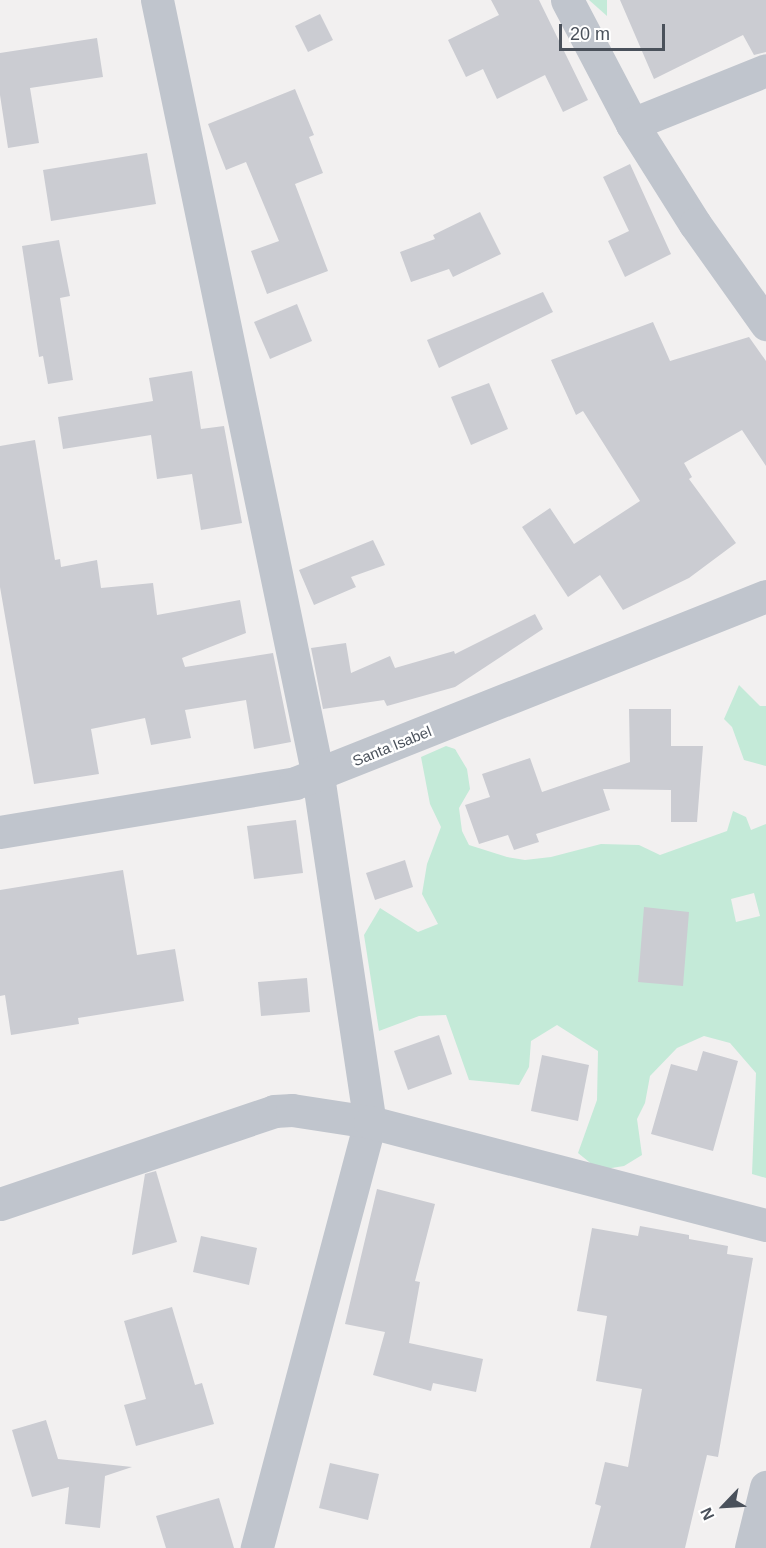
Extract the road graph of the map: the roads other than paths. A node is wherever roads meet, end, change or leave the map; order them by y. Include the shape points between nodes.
1 (157, 0) edge
2 (567, 0) edge
3 (766, 70) edge
4 (632, 124) junction
5 (766, 324) edge
6 (766, 596) edge
7 (318, 776) junction
8 (0, 832) edge
9 (370, 1122) junction
10 (0, 1203) edge
11 (766, 1225) edge
12 (766, 1487) edge
13 (257, 1548) edge
14 (751, 1548) edge

1 - 7 street
2 - 4 street
3 - 4 street
4 - 5 street via 694,224
6 - 7 street, Santa Isabel
7 - 8 street, Santa Isabel
7 - 9 street
9 - 10 street via 292,1110 274,1111
9 - 11 street
9 - 13 street
12 - 14 street

